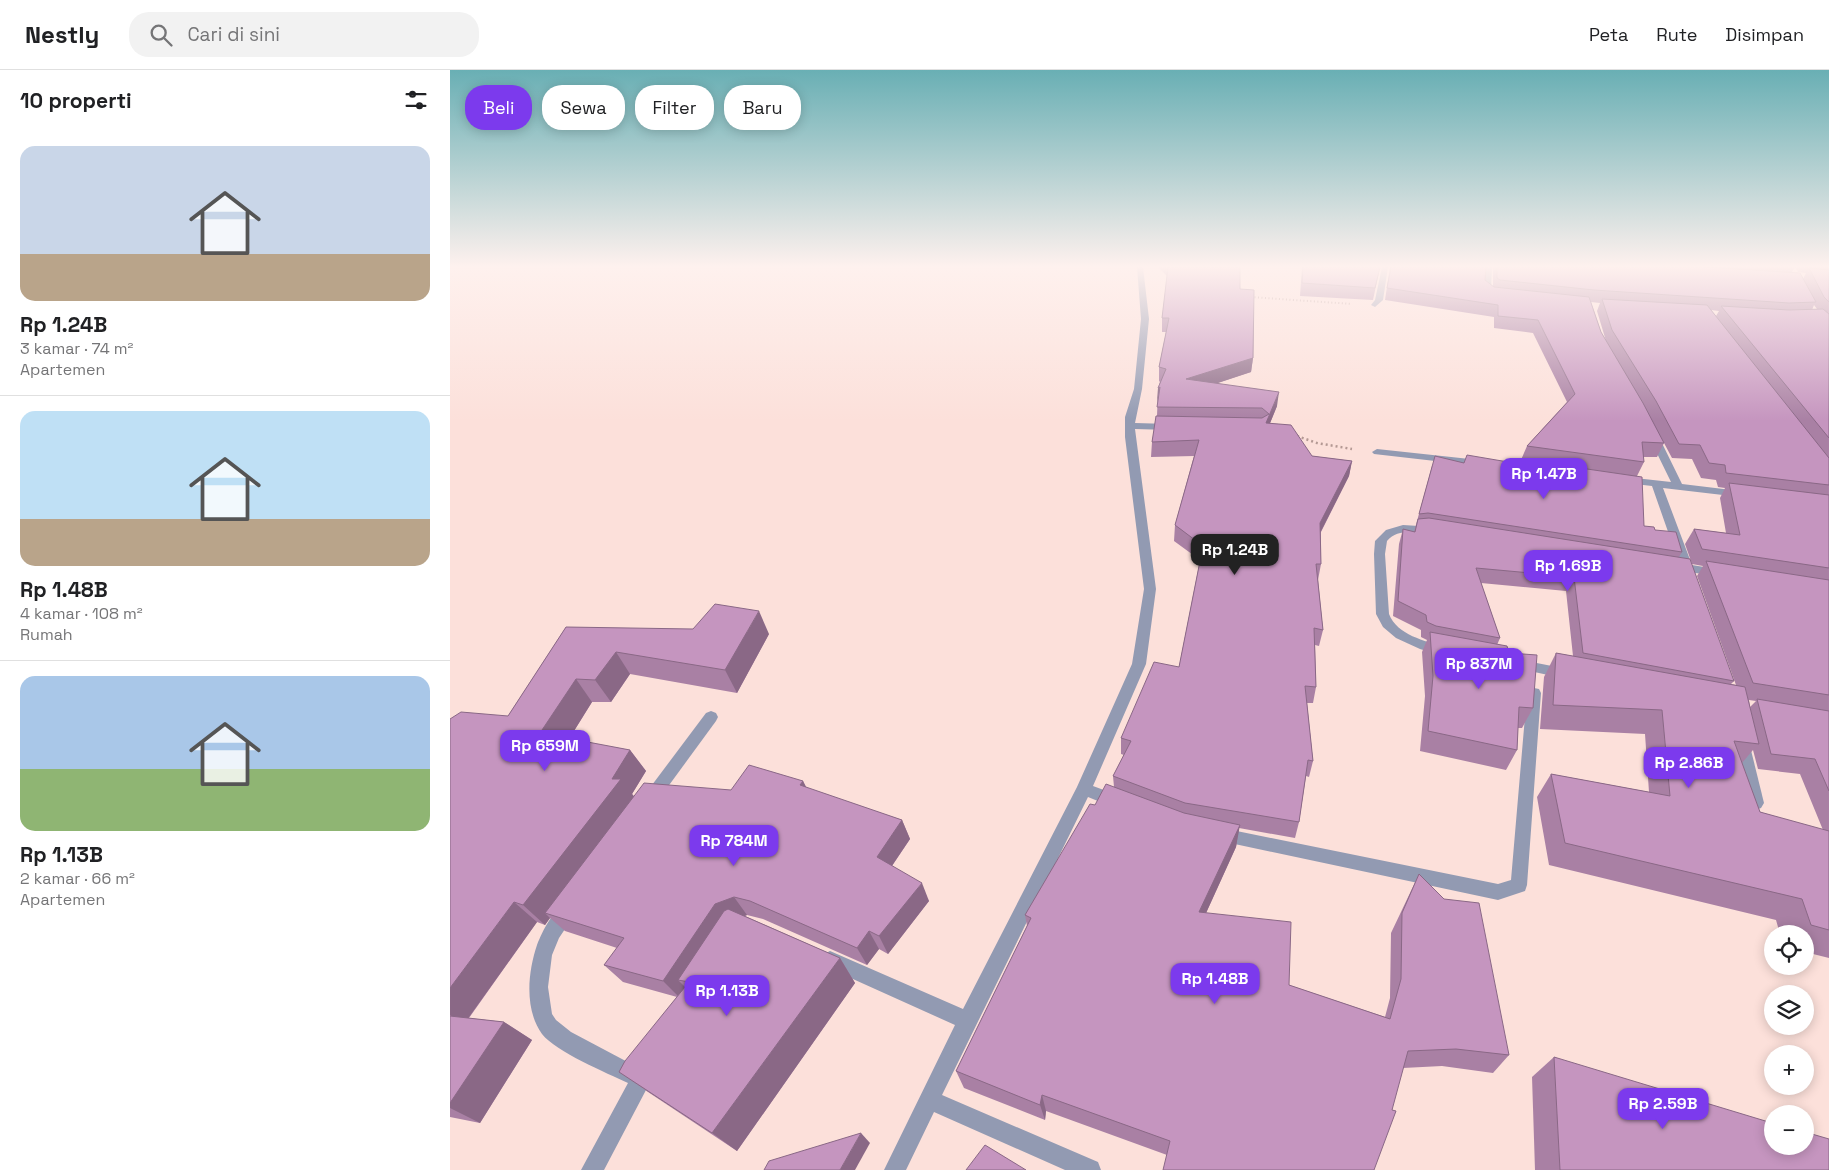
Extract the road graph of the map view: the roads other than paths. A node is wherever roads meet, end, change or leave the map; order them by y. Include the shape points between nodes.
1 (1145, 318) edge
2 (1648, 425) edge
3 (1130, 426) junction
4 (1180, 427) edge
5 (1377, 452) road end
6 (1487, 464) edge
7 (1620, 480) edge
8 (1657, 485) junction
9 (1678, 486) junction
10 (1754, 496) edge
11 (1445, 531) edge
12 (1668, 565) edge
13 (1687, 568) junction
14 (1734, 576) edge
15 (1693, 586) edge
16 (1454, 652) edge
17 (1509, 663) edge
18 (1536, 668) junction
19 (1574, 675) edge
20 (711, 717) dead end
21 (1740, 732) edge
22 (1084, 789) junction
23 (1756, 803) edge
24 (1129, 806) edge
25 (641, 812) edge
26 (1210, 832) edge
27 (577, 899) edge
28 (817, 954) edge
29 (967, 1021) junction
30 (655, 1055) edge
31 (642, 1080) junction
32 (929, 1100) junction
33 (592, 1170) edge
34 (895, 1170) edge
35 (1090, 1170) edge

1 - 3 street via 1138,389
2 - 9 street
3 - 4 street
3 - 22 street via 1149,572 1148,607 1139,664
5 - 6 street
7 - 8 street
8 - 9 street
8 - 13 street
9 - 10 street
11 - 16 street via 1399,529 1387,534 1381,542 1381,595 1384,619 1396,633 1427,647
12 - 13 street
13 - 14 street
13 - 15 street
17 - 18 street
18 - 19 street
18 - 26 street via 1519,885 1498,892
20 - 25 street
21 - 23 street
22 - 24 street
22 - 29 street
27 - 31 street via 546,945 540,969 540,1006 549,1027 562,1038
28 - 29 street
29 - 32 street
30 - 31 street
31 - 33 street
32 - 34 street
32 - 35 street

